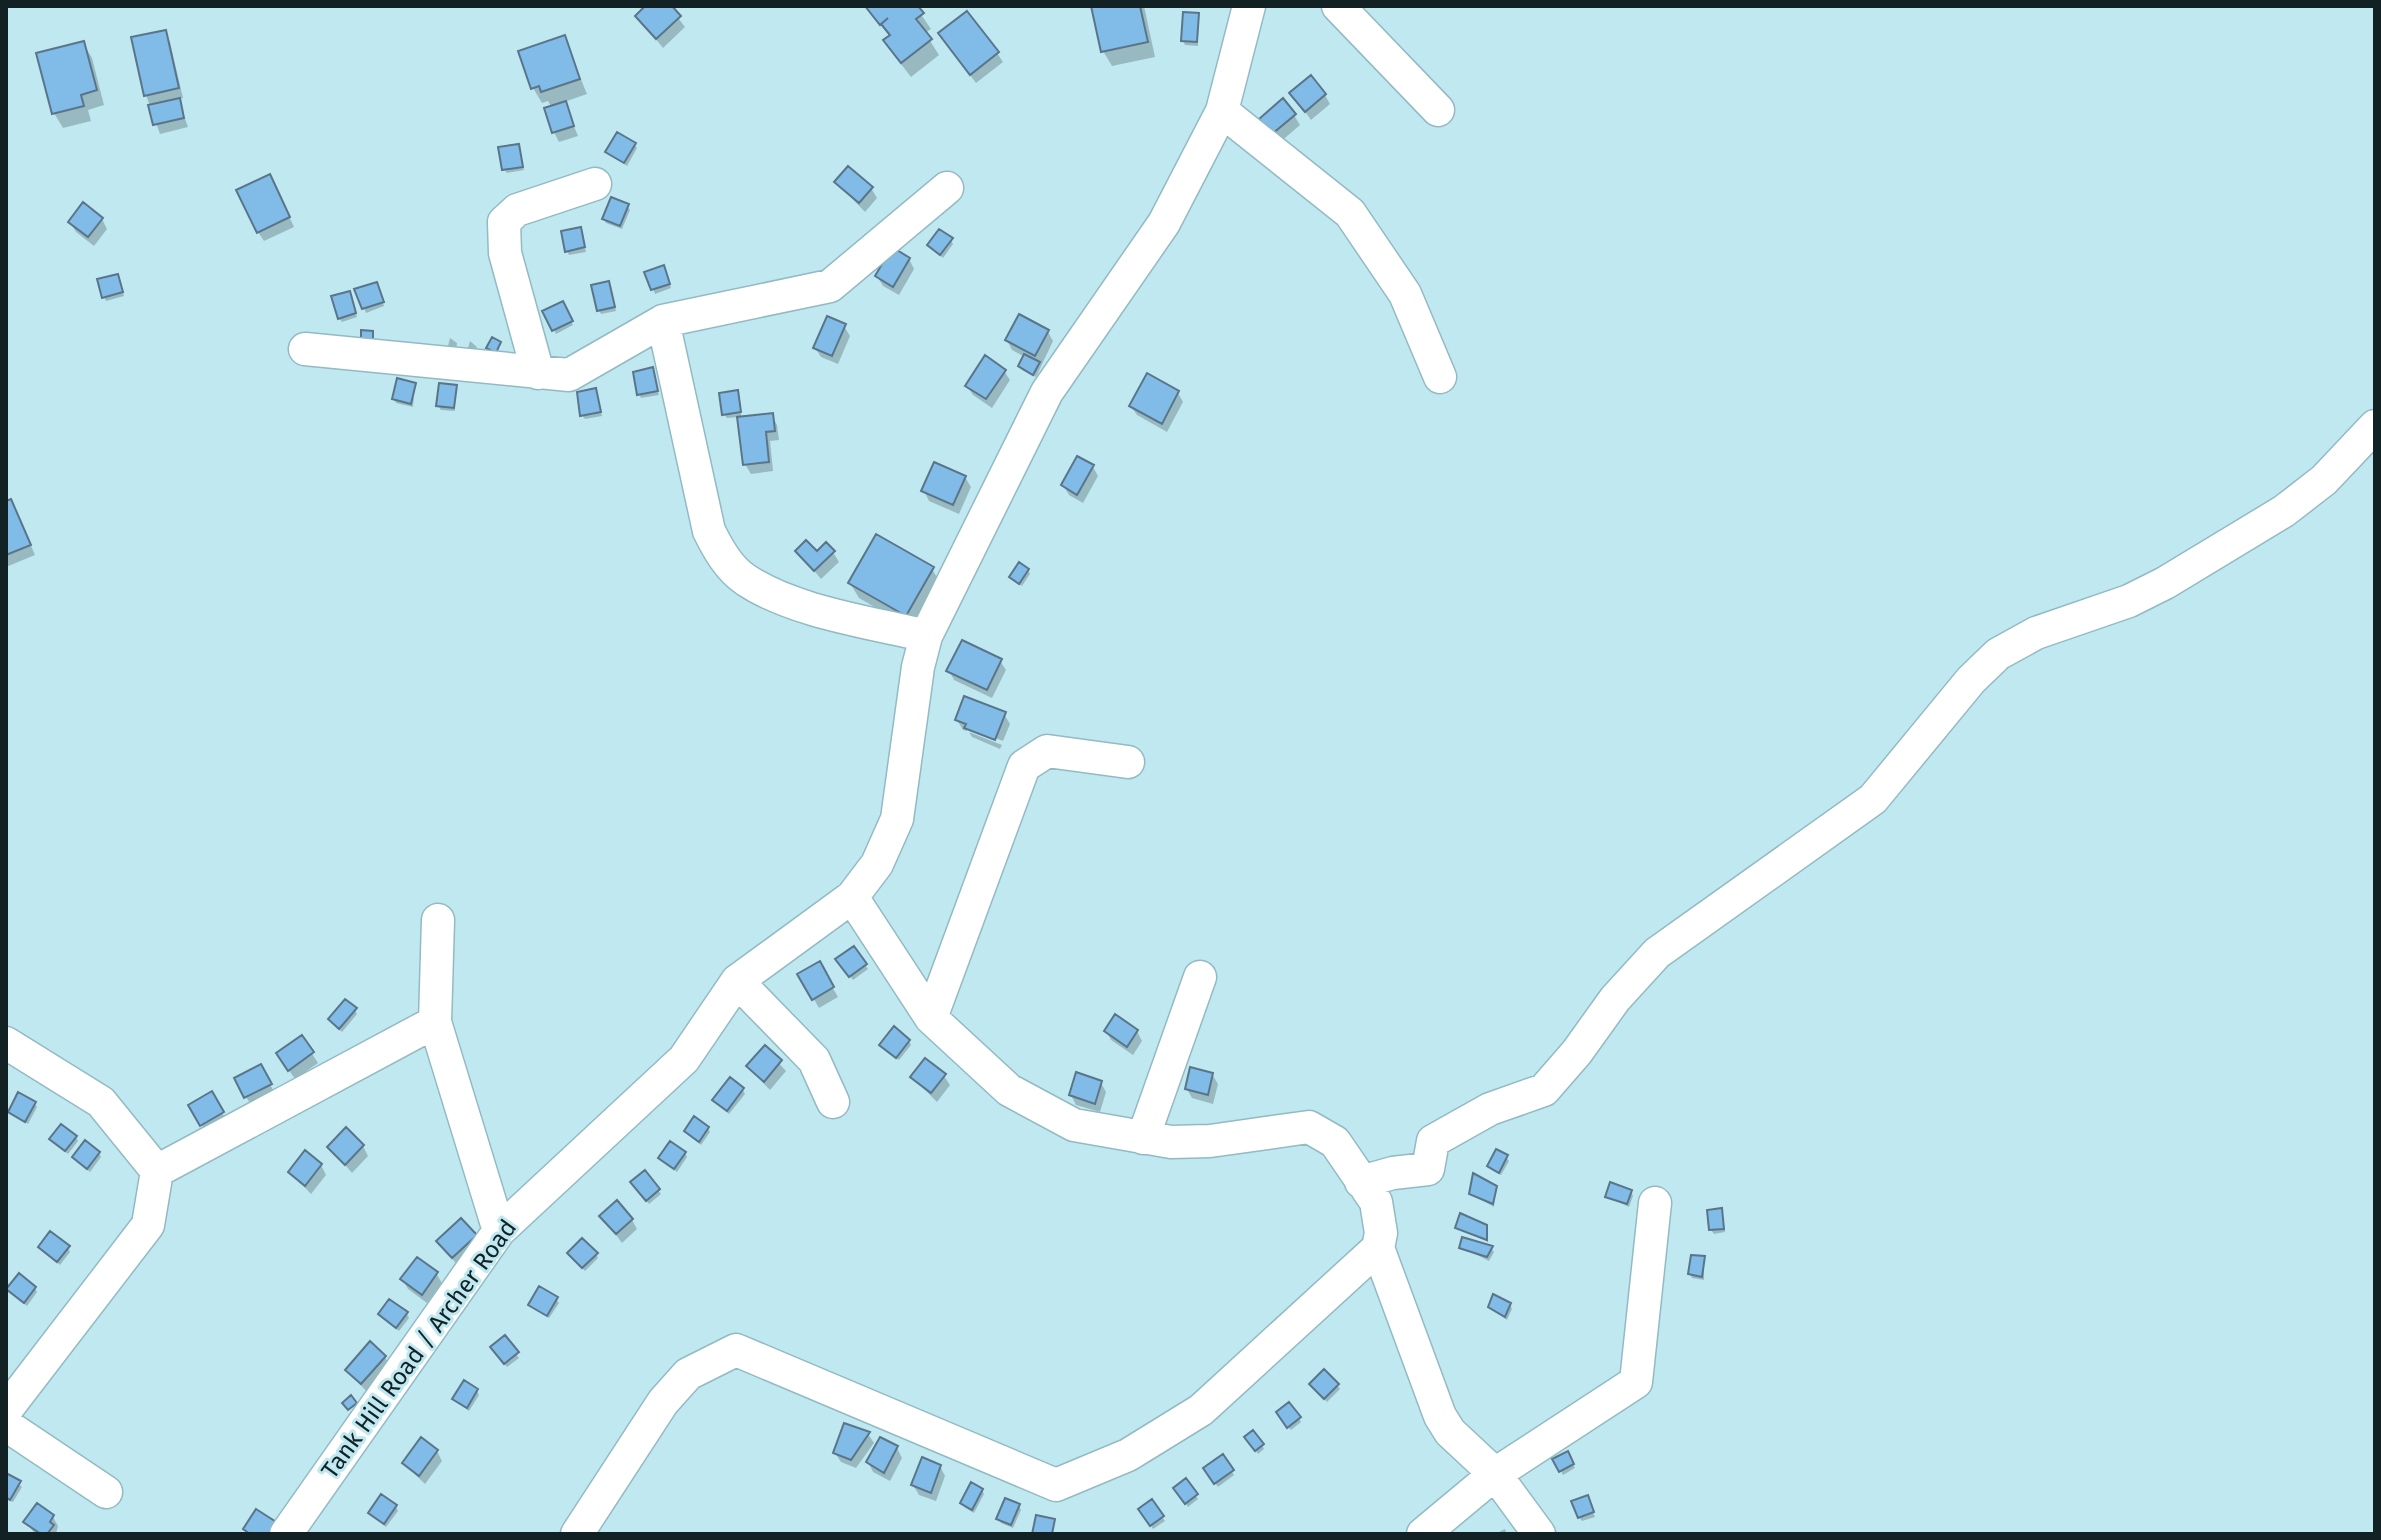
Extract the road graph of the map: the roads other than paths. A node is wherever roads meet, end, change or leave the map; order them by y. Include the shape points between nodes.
1 (1249, 6) edge
2 (1338, 6) edge
3 (1438, 110) dead end
4 (1222, 111) junction
5 (595, 184) dead end
6 (947, 188) dead end
7 (663, 321) junction
8 (305, 349) dead end
9 (538, 373) junction
10 (1440, 377) dead end
11 (2375, 426) edge
12 (926, 636) junction
13 (1128, 762) dead end
14 (852, 897) junction
15 (438, 920) dead end
16 (1200, 977) dead end
17 (737, 981) junction
18 (931, 1018) junction
19 (435, 1022) junction
20 (6, 1043) edge
21 (833, 1102) dead end
22 (1143, 1138) junction
23 (157, 1171) junction
24 (1361, 1182) junction
25 (1655, 1203) dead end
26 (499, 1231) junction
27 (1378, 1248) junction
28 (6, 1410) edge
29 (6, 1425) edge
30 (1495, 1474) junction
31 (106, 1492) dead end
32 (286, 1534) edge
33 (577, 1534) edge
34 (1423, 1534) edge
35 (1539, 1534) edge

1 - 4 street, Tank Hill Road / Archer Road
2 - 3 street
4 - 10 street via 1350,213 1405,294
4 - 12 street, Tank Hill Road / Archer Road via 1164,223 1047,392
5 - 9 street via 517,210 504,222 505,253
6 - 7 street via 830,286
7 - 9 street via 569,375
7 - 12 street via 709,531 721,554 745,580 787,601
8 - 9 street
11 - 24 street via 2324,480 2284,511 2165,583 2036,633 1998,654 1873,799 1657,953 1544,1090 1490,1109 1433,1141 1428,1169
12 - 14 street, Tank Hill Road / Archer Road via 897,819 877,864
13 - 18 street via 1047,751 1024,766
14 - 17 street, Tank Hill Road / Archer Road
14 - 18 street
15 - 19 street
16 - 22 street
17 - 21 street via 814,1060
17 - 26 street, Tank Hill Road / Archer Road via 684,1059
18 - 22 street via 1009,1090 1074,1125
19 - 23 street
19 - 26 street
20 - 23 street via 101,1102
22 - 24 street via 1210,1141 1309,1127 1335,1142
23 - 28 street via 148,1225
24 - 27 street via 1376,1202
25 - 30 street via 1636,1382
26 - 32 street, Tank Hill Road / Archer Road
27 - 30 street via 1440,1416
27 - 33 street via 1201,1410 1128,1455 1056,1485 736,1350 688,1374 663,1402
29 - 31 street
30 - 34 street
30 - 35 street

